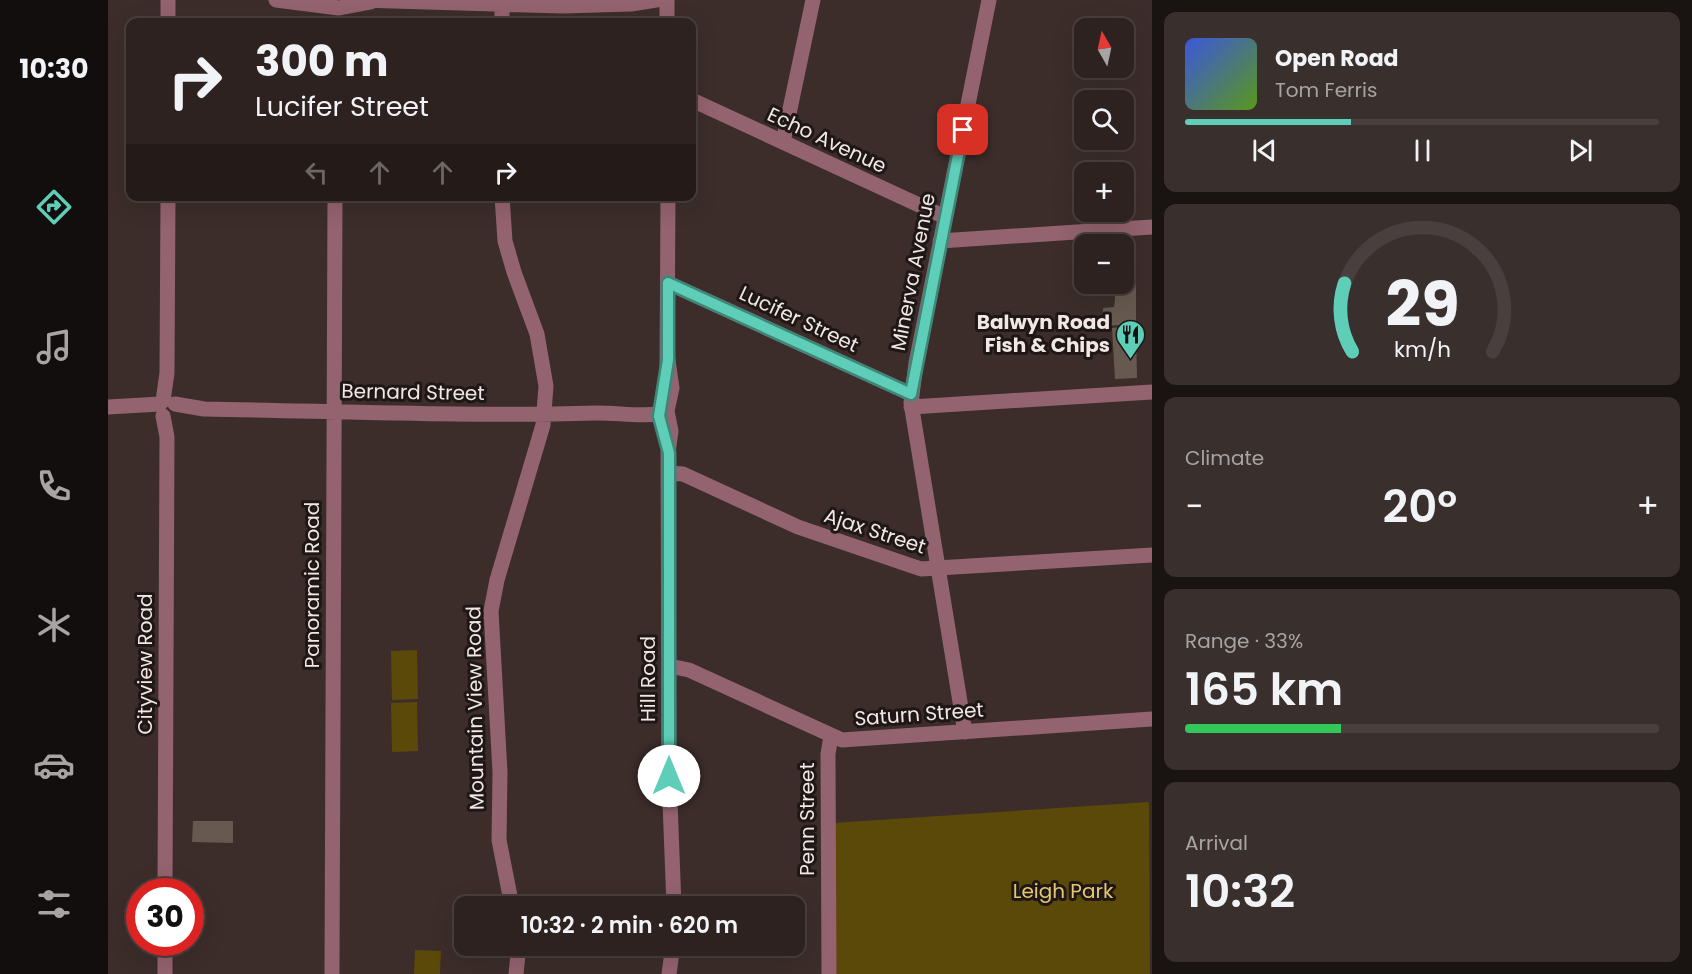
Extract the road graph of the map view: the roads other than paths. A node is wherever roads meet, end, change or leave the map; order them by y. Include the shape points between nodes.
1 (168, 0) edge
2 (276, 0) edge
3 (294, 0) edge
4 (813, 0) edge
5 (989, 0) edge
6 (367, 1) edge
7 (493, 3) edge
8 (664, 8) edge
9 (335, 9) edge
10 (168, 18) edge
11 (500, 18) edge
12 (696, 102) edge
13 (783, 142) junction
14 (168, 201) edge
15 (335, 201) edge
16 (502, 201) edge
17 (668, 201) edge
18 (945, 217) junction
19 (1152, 227) edge
20 (940, 241) junction
21 (668, 283) junction
22 (1152, 392) edge
23 (911, 400) junction
24 (108, 407) edge
25 (167, 408) junction
26 (334, 411) junction
27 (662, 411) junction
28 (544, 415) junction
29 (668, 473) junction
30 (1152, 555) edge
31 (937, 570) junction
32 (669, 666) junction
33 (1152, 719) edge
34 (965, 732) junction
35 (831, 736) junction
36 (165, 878) edge
37 (510, 896) edge
38 (674, 896) edge
39 (165, 956) edge
40 (518, 956) edge
41 (671, 956) edge
42 (165, 974) edge
43 (332, 974) edge
44 (516, 974) edge
45 (669, 974) edge
46 (829, 974) edge

1 - 10 street
2 - 3 street
3 - 9 street
4 - 13 street
5 - 18 street, Minerva Avenue
6 - 7 street
6 - 9 street
7 - 8 street via 632,4
7 - 11 street
12 - 13 street, Echo Avenue
13 - 18 street, Echo Avenue
14 - 25 street, Cityview Road
15 - 26 street, Panoramic Road
16 - 28 street, Mountain View Road via 506,241 543,360
17 - 21 street, Hill Road
18 - 20 street, Minerva Avenue
19 - 20 street
20 - 23 street, Minerva Avenue
21 - 23 street, Lucifer Street
21 - 27 street, Hill Road via 672,388
22 - 23 street, Lucifer Street
23 - 31 street, Minerva Avenue
24 - 25 street, Bernard Street
25 - 26 street, Bernard Street
25 - 36 street, Cityview Road
26 - 28 street, Bernard Street
26 - 43 street, Panoramic Road
27 - 28 street, Bernard Street
27 - 29 street, Hill Road via 671,431
28 - 37 street, Mountain View Road via 491,611 500,772 499,840
29 - 31 street, Ajax Street via 683,474 815,534 911,566
29 - 32 street, Hill Road
30 - 31 street, Ajax Street
31 - 34 street, Minerva Avenue
32 - 35 street, Saturn Street via 689,670
32 - 38 street, Hill Road
33 - 34 street, Saturn Street
34 - 35 street, Saturn Street via 849,740
35 - 46 street, Penn Street
39 - 42 street
40 - 44 street
41 - 45 street

